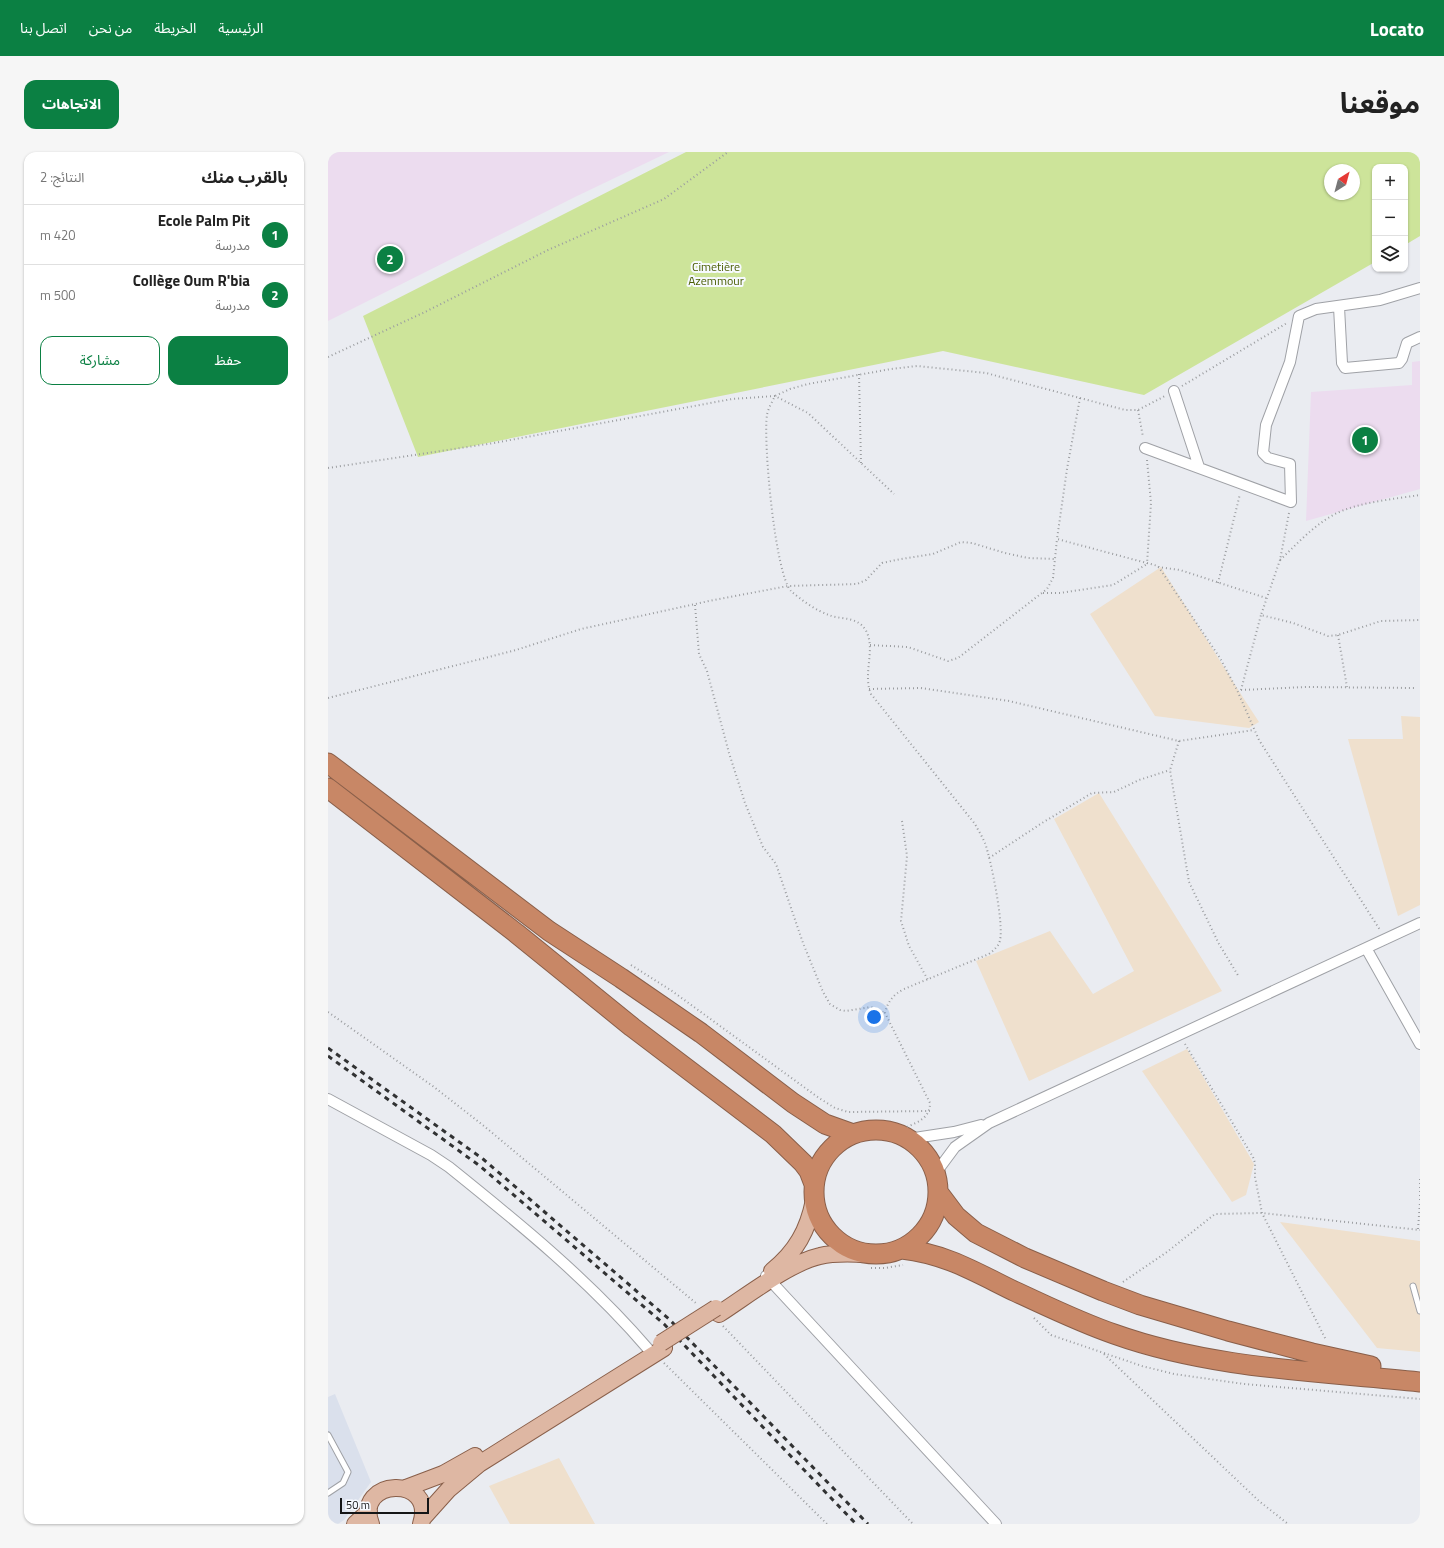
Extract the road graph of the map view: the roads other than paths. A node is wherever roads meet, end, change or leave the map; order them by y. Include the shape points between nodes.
1 (1420, 288) edge
2 (1339, 307) junction
3 (1420, 337) edge
4 (1174, 391) road end
5 (1145, 448) road end
6 (1199, 467) junction
7 (328, 763) edge
8 (328, 788) edge
9 (1420, 923) edge
10 (1366, 948) junction
11 (1420, 1044) edge
12 (328, 1099) edge
13 (989, 1123) junction
14 (853, 1134) junction
15 (902, 1136) junction
16 (937, 1183) junction
17 (814, 1192) junction
18 (902, 1249) junction
19 (869, 1254) junction
20 (768, 1278) junction
21 (1413, 1286) dead end
22 (1420, 1311) edge
23 (658, 1350) junction
24 (1420, 1370) edge
25 (1420, 1382) edge
26 (328, 1435) edge
27 (406, 1488) junction
28 (328, 1493) edge
29 (370, 1518) edge
30 (422, 1521) edge
31 (355, 1524) edge
32 (996, 1524) edge

1 - 2 street via 1380,300
2 - 3 street via 1342,363 1345,368 1398,363 1402,359 1407,343
2 - 6 street via 1310,310 1299,316 1290,362 1266,425 1263,453 1268,458 1290,464 1291,502
4 - 6 street
5 - 6 street
7 - 14 highway via 549,931 700,1033 793,1103 825,1124
8 - 17 highway via 773,1134 809,1171
9 - 10 street
10 - 11 street
10 - 13 street
12 - 23 street via 449,1167 570,1268
13 - 15 street via 954,1132
13 - 16 street via 955,1148
14 - 15 highway via 874,1130
14 - 17 highway via 827,1153 818,1168
15 - 16 highway via 920,1148 929,1160
16 - 18 highway via 937,1206 928,1226 914,1242
16 - 24 highway via 956,1216 976,1233 1024,1258 1103,1291 1140,1305 1228,1331 1336,1359 1362,1365
17 - 19 highway via 818,1216 827,1231 853,1250
17 - 20 main road via 806,1229 795,1249
18 - 19 highway via 886,1254
18 - 25 highway via 939,1256 1073,1318 1114,1334 1189,1356 1297,1371
19 - 20 main road via 832,1254 811,1258
20 - 23 main road
20 - 32 street
21 - 22 lane
23 - 27 main road via 460,1465
23 - 30 main road via 479,1464 449,1489
26 - 28 lane via 348,1472 343,1483
27 - 29 main road via 397,1487 375,1496
27 - 30 main road via 421,1504
29 - 31 main road

